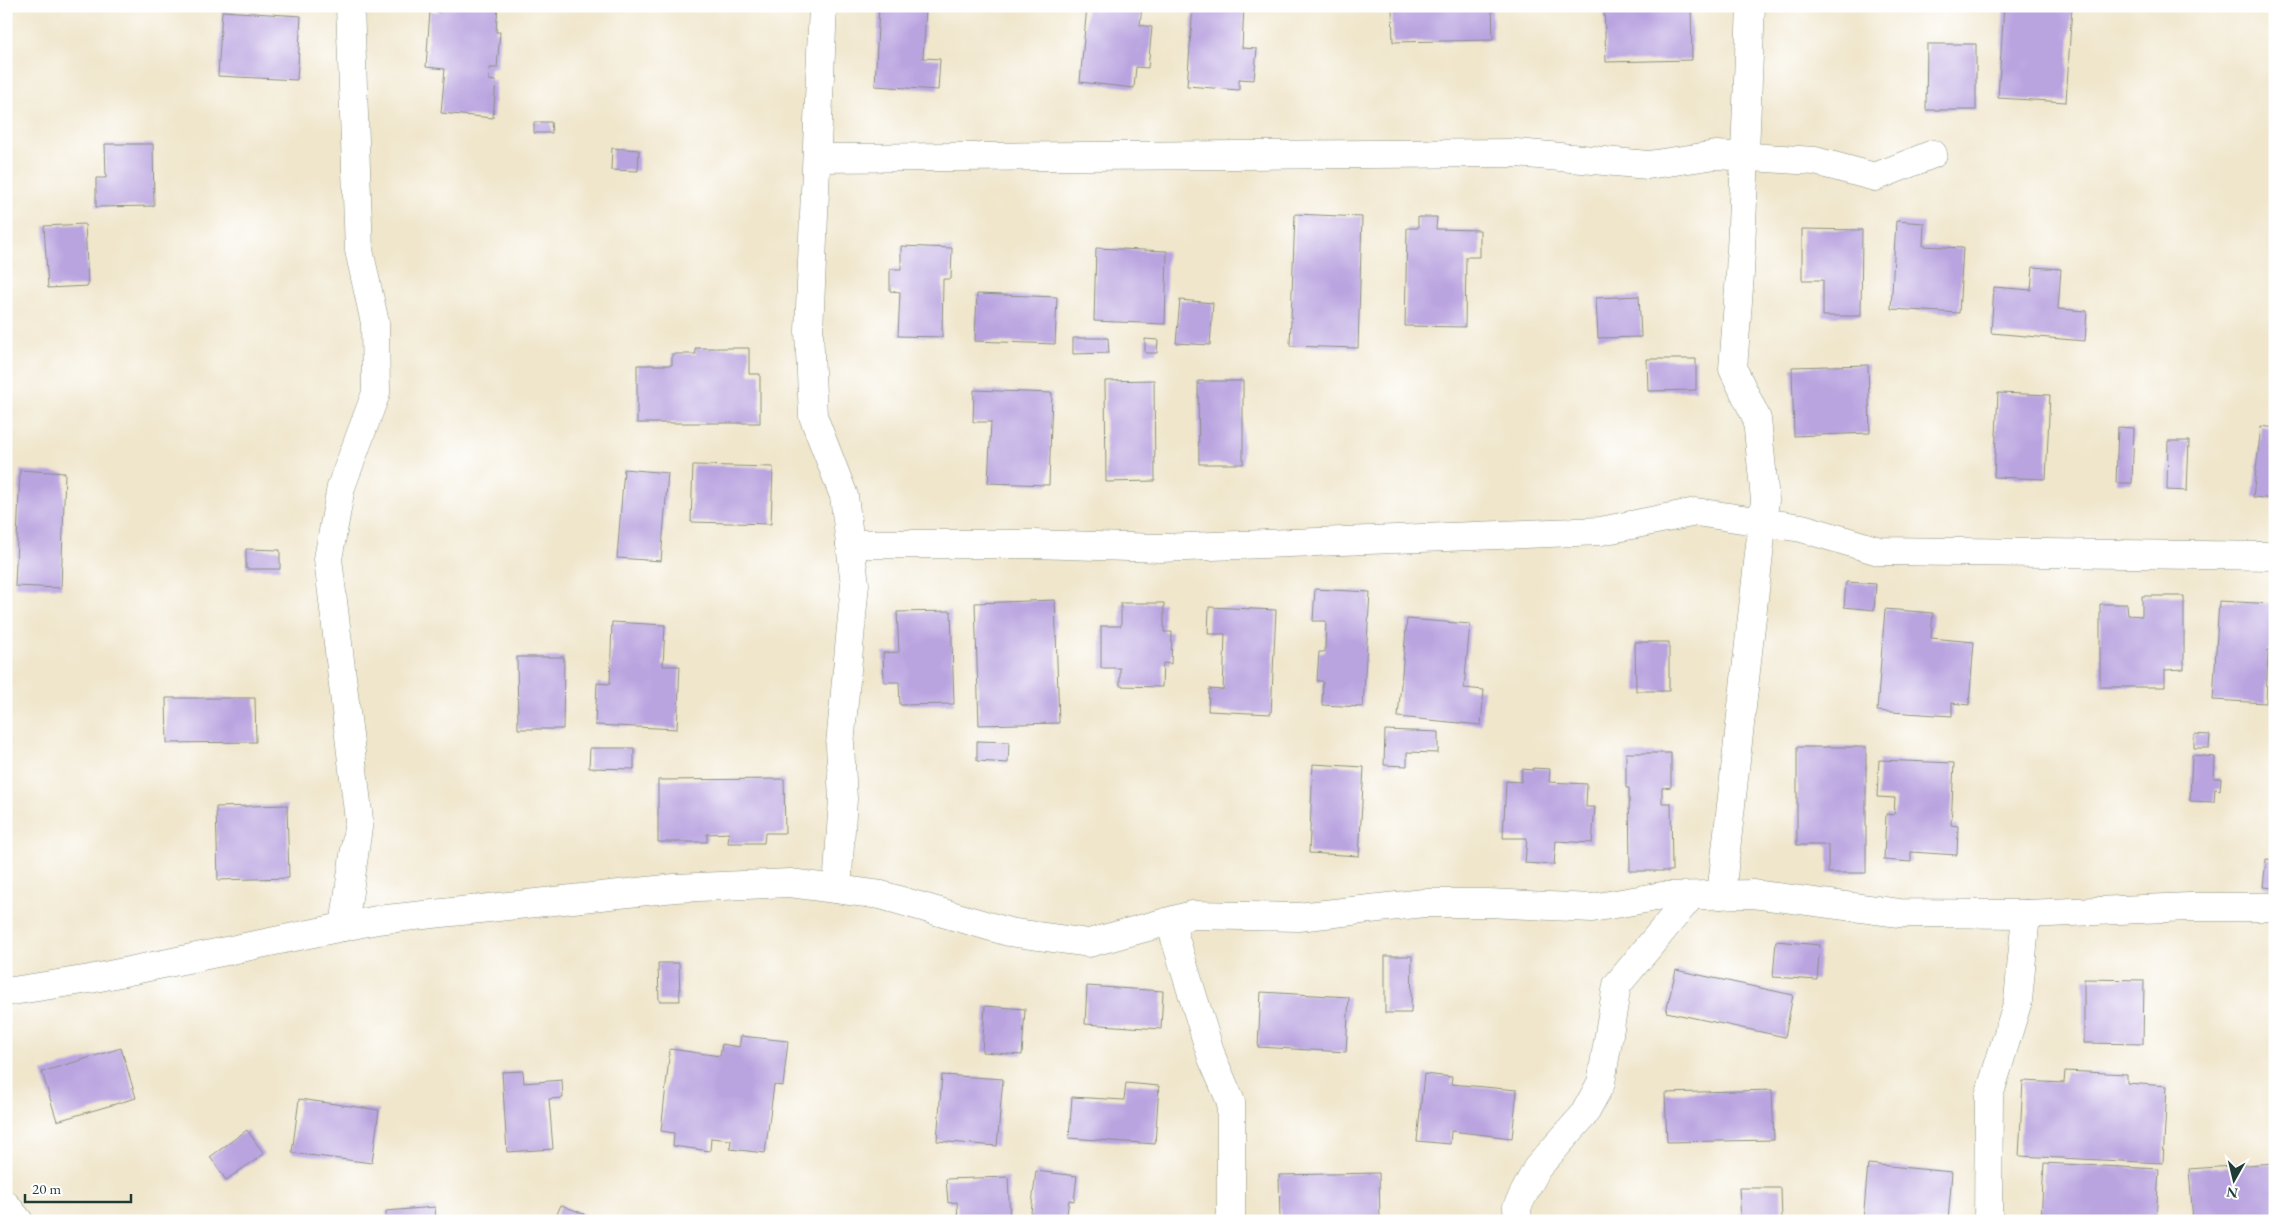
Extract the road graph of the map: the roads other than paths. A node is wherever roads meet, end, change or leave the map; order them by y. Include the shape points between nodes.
1 (350, 6) edge
2 (823, 6) edge
3 (1751, 6) edge
4 (1933, 154) dead end
5 (1744, 156) junction
6 (817, 158) junction
7 (1762, 522) junction
8 (850, 544) junction
9 (2275, 556) edge
10 (837, 889) junction
11 (1721, 895) junction
12 (1692, 896) junction
13 (2275, 907) edge
14 (2026, 914) junction
15 (1170, 922) junction
16 (344, 927) junction
17 (6, 992) edge
18 (6, 1204) edge
19 (19, 1221) edge
20 (1231, 1221) edge
21 (1518, 1221) edge
22 (1988, 1221) edge

1 - 16 street via 359,250 375,323 376,393 341,487 328,559 359,820
2 - 6 street
3 - 5 street
4 - 5 street via 1875,177 1815,161
5 - 6 street via 1716,155 1648,165 1516,153
5 - 7 street via 1733,368 1757,418 1764,500
6 - 8 street via 809,331 813,416 844,496
7 - 8 street via 1696,512 1601,531 1160,548
7 - 9 street via 1802,528 1878,551
7 - 11 street
8 - 10 street via 855,584 840,746 843,798
10 - 15 street via 881,895 1010,932 1089,943
10 - 16 street via 790,882 675,888 376,920
11 - 12 street
11 - 14 street via 1753,894 1899,913
12 - 15 street via 1662,896 1592,908 1424,903 1298,917 1192,916
12 - 21 street via 1617,985 1601,1083 1583,1116 1537,1168 1517,1207
13 - 14 street
14 - 22 street via 2018,1001 1989,1096
15 - 20 street via 1212,1058 1232,1102
16 - 17 street via 90,979
18 - 19 street

